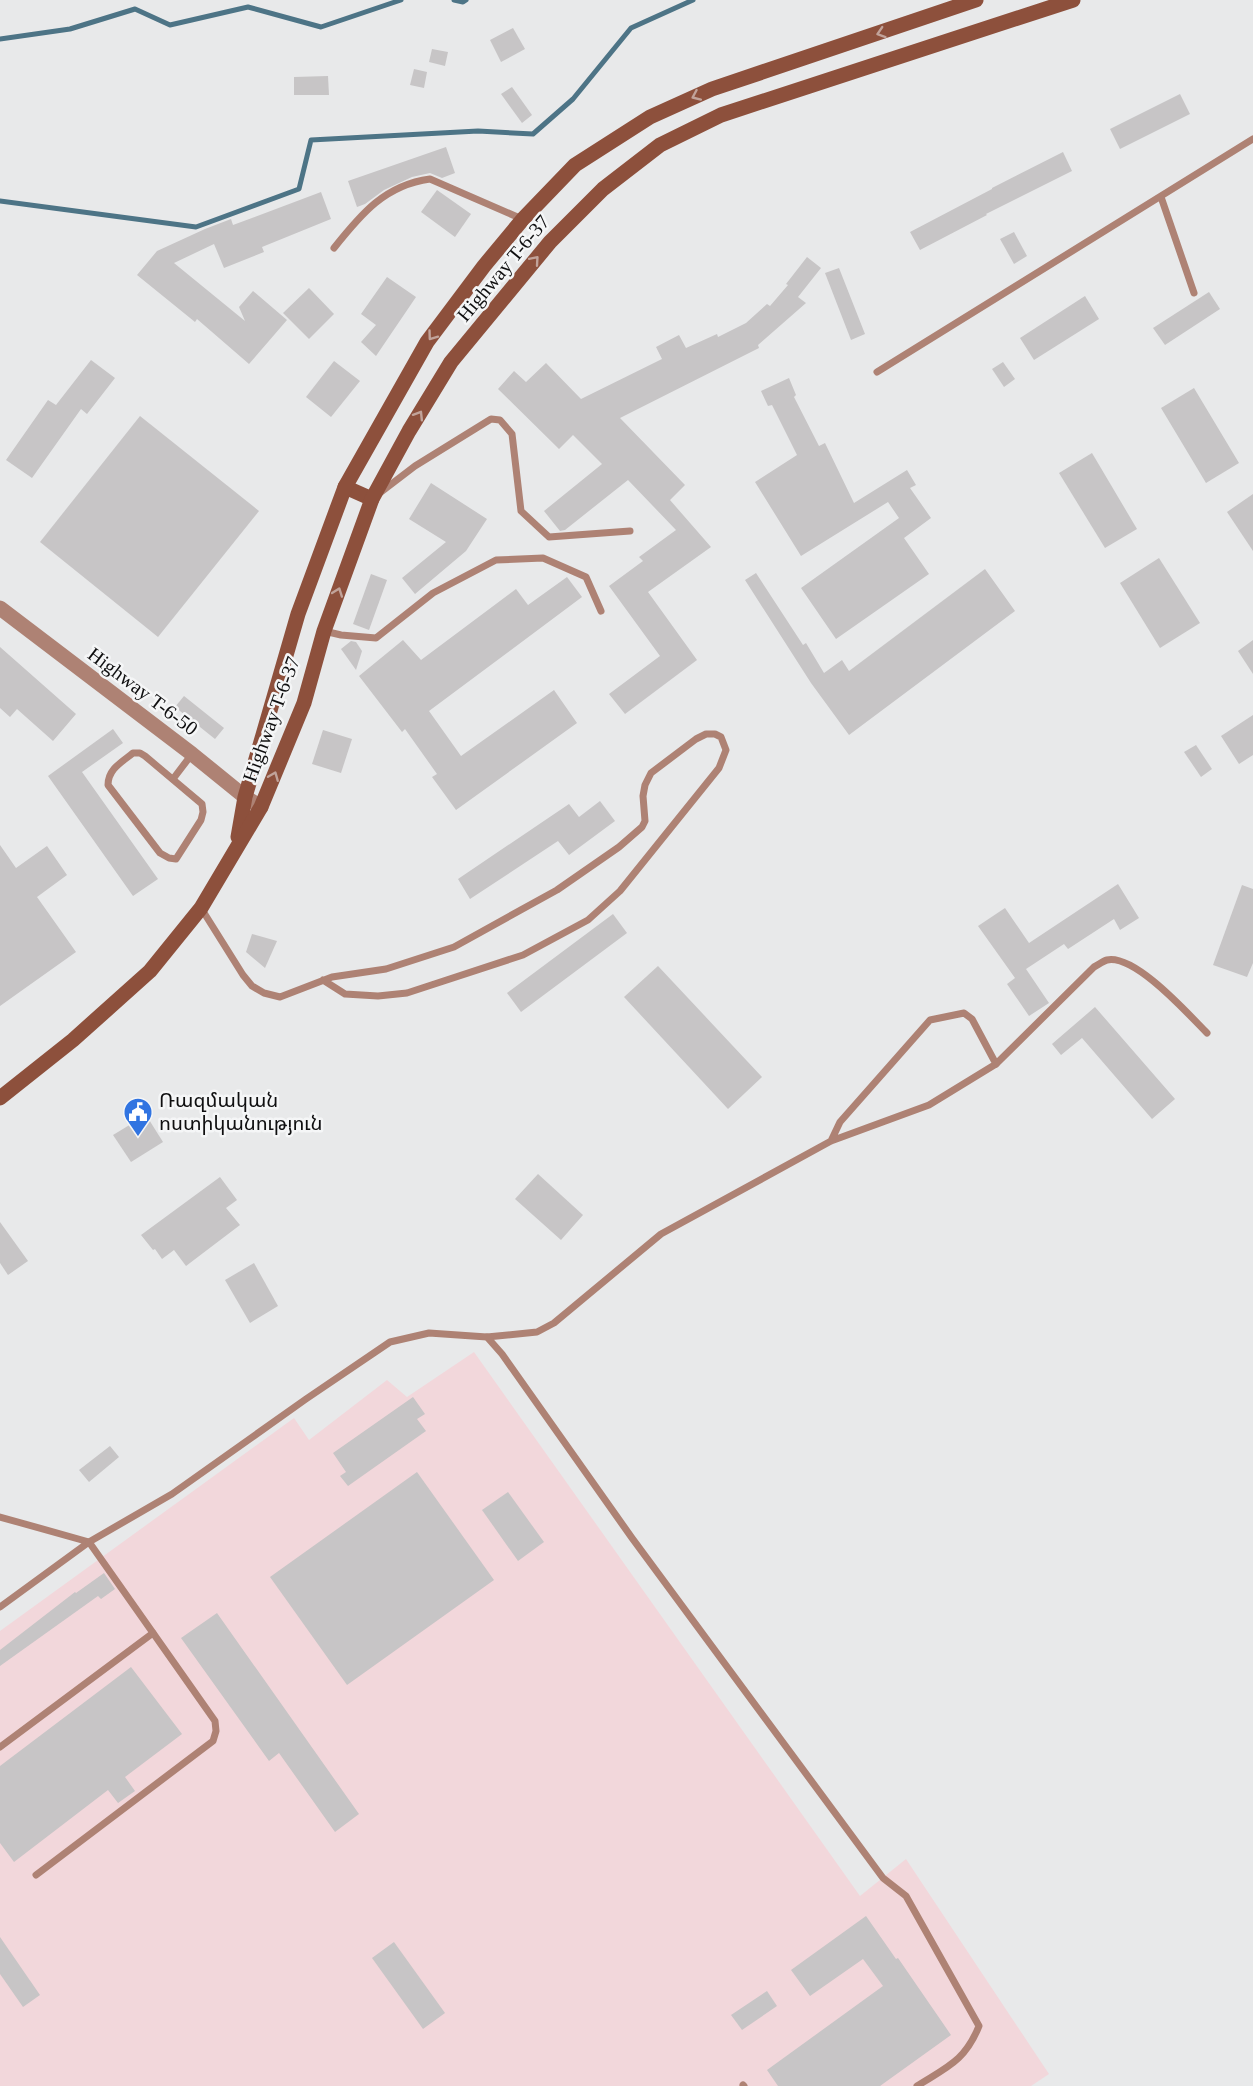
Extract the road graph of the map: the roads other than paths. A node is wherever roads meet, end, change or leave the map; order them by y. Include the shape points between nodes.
1 (976, 0) edge
2 (1073, 0) edge
3 (904, 25) junction
4 (912, 51) junction
5 (1253, 139) edge
6 (1161, 197) junction
7 (523, 219) junction
8 (334, 248) dead end
9 (1194, 293) dead end
10 (877, 372) dead end
11 (345, 487) junction
12 (372, 499) junction
13 (630, 531) dead end
14 (0, 608) edge
15 (601, 610) dead end
16 (324, 631) junction
17 (192, 754) junction
18 (173, 779) junction
19 (245, 797) junction
20 (261, 807) junction
21 (237, 846) junction
22 (201, 908) junction
23 (323, 980) junction
24 (1207, 1033) dead end
25 (996, 1064) junction
26 (0, 1098) edge
27 (831, 1141) junction
28 (488, 1337) junction
29 (0, 1517) edge
30 (89, 1542) junction
31 (0, 1607) edge
32 (153, 1633) junction
33 (0, 1747) edge
34 (36, 1875) dead end
35 (917, 2086) edge

1 - 3 main road, Highway T-6-37
2 - 4 main road, Highway T-6-37
3 - 4 main road
3 -> 7 main road, Highway T-6-37 via 712,89 650,117 575,165
12 -> 4 main road, Highway T-6-37 via 452,362 550,242 603,189 660,145 721,115
5 - 6 lane
6 - 9 lane
6 - 10 lane
7 - 8 lane via 430,179 420,180 393,190 361,214
7 -> 11 main road, Highway T-6-37 via 427,342
11 - 12 main road
11 - 19 main road, Highway T-6-37 via 298,614
12 - 13 lane via 453,442 491,419 500,420 512,434 521,511 549,537
16 -> 12 main road, Highway T-6-37
14 - 17 street, Highway T-6-50
15 - 16 lane via 586,577 543,558 496,560 433,593 376,639
20 -> 16 main road, Highway T-6-37 via 304,703
17 - 18 lane
17 - 19 street, Highway T-6-50
18 - 18 lane via 201,804 203,812 176,859 160,853 108,785 114,769 133,753 145,756
19 - 20 street, Highway T-6-50
19 - 21 main road, Highway T-6-37
20 - 21 main road, Highway T-6-37
21 - 22 main road, Highway T-6-37
22 - 23 lane via 252,986 279,997
22 - 26 main road, Highway T-6-37 via 150,971
23 - 23 lane via 386,969 454,947 557,890 642,827 643,796 651,773 696,739 706,734 721,737 726,750 719,768 620,891 588,920 523,955 407,993 345,994
24 - 25 lane via 1149,977 1128,964 1108,960 1094,967
25 - 27 lane via 929,1105
25 - 27 lane via 972,1019 964,1013 930,1020 840,1122
27 - 28 lane via 661,1234 554,1323 537,1332
28 - 30 lane via 429,1333 390,1342 172,1494
28 - 35 lane via 883,1878 906,1896 979,2026 958,2060
29 - 30 lane
30 - 31 lane
30 - 32 lane
32 - 33 lane
32 - 34 lane via 215,1721 213,1741

